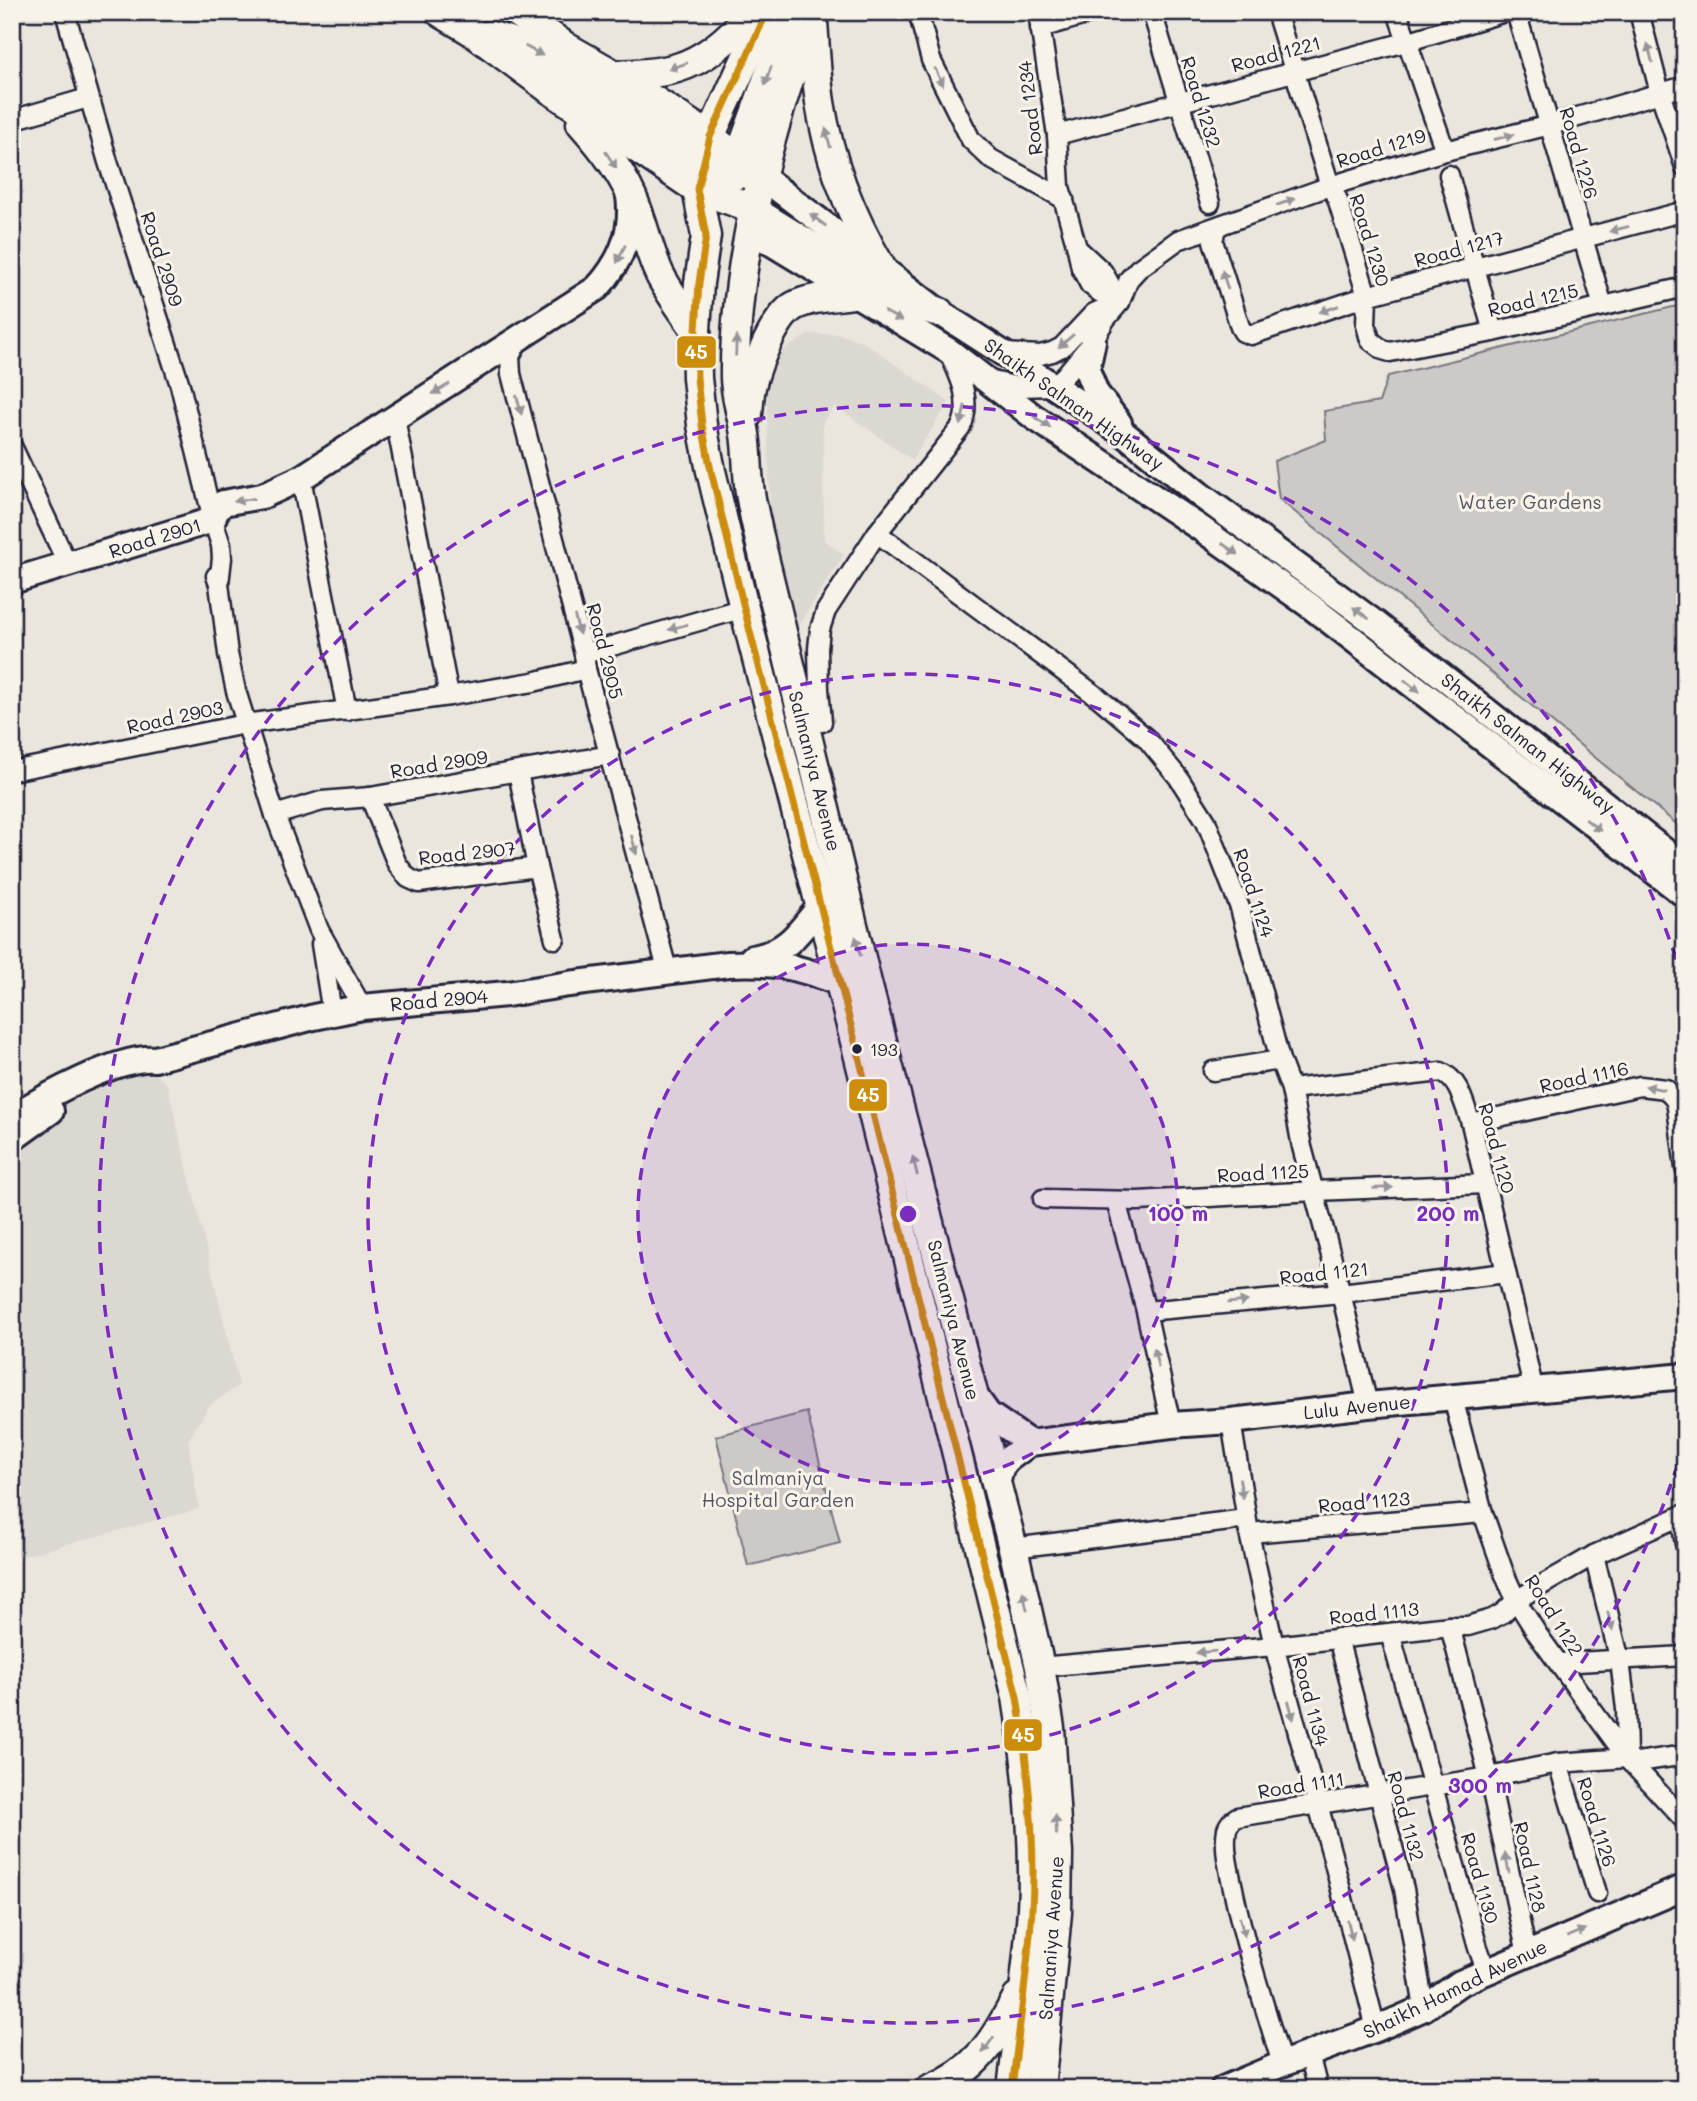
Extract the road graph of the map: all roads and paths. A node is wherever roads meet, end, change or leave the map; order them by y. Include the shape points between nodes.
1 (65, 12) edge
2 (440, 12) edge
3 (496, 12) edge
4 (752, 12) edge
5 (767, 12) edge
6 (918, 12) edge
7 (1096, 12) edge
8 (1153, 12) edge
9 (1276, 12) edge
10 (1397, 12) edge
11 (1505, 12) edge
12 (1516, 12) edge
13 (1639, 12) edge
14 (806, 13) edge
15 (521, 15) edge
16 (1039, 20) edge
17 (470, 30) junction
18 (1406, 42) junction
19 (1294, 71) junction
20 (615, 75) junction
21 (1685, 86) edge
22 (551, 90) junction
23 (1660, 93) junction
24 (88, 98) junction
25 (1179, 103) junction
26 (12, 120) edge
27 (1550, 125) junction
28 (1057, 135) junction
29 (1445, 151) junction
30 (1685, 167) edge
31 (1449, 175) dead end
32 (729, 185) junction
33 (1330, 186) junction
34 (628, 188) junction
35 (1064, 199) junction
36 (1210, 203) dead end
37 (1685, 211) edge
38 (1222, 225) junction
39 (1582, 239) junction
40 (1475, 266) junction
41 (882, 269) junction
42 (1685, 287) edge
43 (853, 294) junction
44 (1367, 296) junction
45 (1120, 302) junction
46 (1603, 306) junction
47 (939, 312) junction
48 (696, 330) junction
49 (1493, 332) junction
50 (519, 340) junction
51 (1093, 341) junction
52 (949, 351) junction
53 (1390, 352) joint
54 (1003, 353) junction
55 (988, 380) junction
56 (1054, 386) junction
57 (395, 418) junction
58 (1126, 435) junction
59 (745, 438) junction
60 (12, 446) edge
61 (301, 478) junction
62 (750, 491) junction
63 (213, 520) junction
64 (877, 533) junction
65 (68, 565) junction
66 (12, 581) edge
67 (744, 608) junction
68 (585, 662) junction
69 (449, 696) junction
70 (347, 711) junction
71 (822, 722) dead end
72 (245, 724) junction
73 (610, 755) junction
74 (12, 771) edge
75 (518, 772) junction
76 (370, 797) junction
77 (275, 815) junction
78 (537, 867) junction
79 (1685, 867) edge
80 (1685, 895) edge
81 (820, 906) junction
82 (319, 930) junction
83 (555, 939) dead end
84 (728, 964) junction
85 (668, 973) junction
86 (840, 983) junction
87 (362, 1007) junction
88 (332, 1013) junction
89 (155, 1059) junction
90 (1280, 1060) junction
91 (1213, 1071) dead end
92 (1290, 1089) junction
93 (16, 1114) edge
94 (1471, 1123) junction
95 (12, 1139) edge
96 (1685, 1168) edge
97 (1485, 1184) junction
98 (1315, 1191) junction
99 (1043, 1199) dead end
100 (1116, 1201) junction
101 (1506, 1273) junction
102 (1341, 1293) junction
103 (1146, 1311) junction
104 (1685, 1376) edge
105 (1534, 1391) junction
106 (973, 1393) junction
107 (1453, 1398) junction
108 (1368, 1405) junction
109 (1231, 1421) junction
110 (1171, 1424) junction
111 (1030, 1443) junction
112 (996, 1488) junction
113 (1483, 1513) junction
114 (1682, 1515) edge
115 (1247, 1526) junction
116 (1685, 1544) edge
117 (1013, 1548) junction
118 (1594, 1555) junction
119 (1516, 1600) junction
120 (1450, 1626) junction
121 (1390, 1633) junction
122 (1338, 1638) junction
123 (1274, 1646) junction
124 (1685, 1656) edge
125 (1620, 1661) junction
126 (1559, 1663) junction
127 (1040, 1667) junction
128 (1685, 1755) edge
129 (1629, 1760) junction
130 (1558, 1763) junction
131 (1489, 1777) junction
132 (1433, 1786) junction
133 (1378, 1793) junction
134 (1317, 1804) junction
135 (1685, 1821) edge
136 (1685, 1886) edge
137 (1597, 1893) dead end
138 (1527, 1954) junction
139 (1487, 1972) junction
140 (1023, 1987) junction
141 (1423, 2008) junction
142 (1376, 2029) junction
143 (1309, 2054) junction
144 (1282, 2064) junction
145 (930, 2089) edge
146 (1012, 2089) edge
147 (1040, 2089) edge
148 (1223, 2089) edge
149 (1318, 2089) edge

1 - 24 street, Road 2909
2 - 17 main road
3 - 15 main road
4 -> 20 main road via 718,46 677,68
5 - 32 main road
6 -> 35 street, Road 1234 via 931,60 971,140 991,159
7 - 16 street
8 - 25 street, Road 1232
9 - 19 street, Road 1230
10 - 18 street
11 - 18 street, Road 1221
12 - 27 street, Road 1226
23 -> 13 street
14 - 32 main road via 798,52
41 -> 14 main road via 855,221 834,162
15 - 20 main road, Shaikh Salman Highway
16 - 28 street, Road 1234
17 - 22 main road
17 -> 32 main road via 536,51
18 - 19 street, Road 1221
18 - 29 street
19 - 25 street, Road 1221
19 - 33 street, Road 1230
20 - 32 main road, Shaikh Salman Highway
21 - 23 street, Road 1219
22 - 32 main road via 665,168
22 -> 34 main road via 606,152
23 - 27 street, Road 1219
23 - 30 street
24 - 26 street
24 - 63 street, Road 2909 via 180,384
25 - 28 street, Road 1221
25 - 36 street, Road 1232
29 -> 27 street, Road 1219
27 - 39 street, Road 1226
28 - 35 street, Road 1234
29 - 33 street, Road 1219
31 - 40 street
41 -> 32 street, Shaikh Salman Highway
32 - 43 street, Shaikh Salman Highway
32 - 47 main road via 888,294
32 - 48 main road, Salmaniya Avenue via 706,236
59 -> 32 main road, Salmaniya Avenue via 735,379 737,328
32 - 62 main road via 711,332 713,400 725,458
38 -> 33 street, Road 1219
33 - 44 street, Road 1230 via 1338,198
34 - 48 main road via 661,277
34 -> 50 street, Road 2901 via 630,224 620,260 610,275 583,299
35 - 45 street, Road 1234 via 1081,268 1090,285
37 -> 39 street, Road 1217
44 -> 38 street, Road 1217 via 1248,335 1240,327 1213,241 1216,228
38 - 45 street, Road 1219 via 1165,248 1129,279
39 - 40 street, Road 1217
39 - 46 street, Road 1226
40 - 44 street, Road 1217
40 - 49 street
41 - 47 street, Shaikh Salman Highway
42 - 46 street, Road 1215
43 -> 52 street, Shaikh Salman Highway
43 - 59 main road via 809,300 792,307 779,321 751,386
44 - 53 street, Road 1230 via 1370,340
45 - 51 street, Road 1219
45 -> 54 street via 1094,313 1052,352
46 - 49 street, Road 1215
47 - 54 street, Shaikh Salman Highway
48 - 67 main road, Salmaniya Avenue via 702,425
49 - 53 street, Road 1215
50 -> 57 street, Road 2901
50 -> 68 street, Road 2905 via 510,356 511,374
51 - 56 street, Road 1219
51 - 58 street via 1087,370 1096,393
52 - 55 street, Shaikh Salman Highway
52 -> 64 street via 966,401 965,417
54 - 56 street, Shaikh Salman Highway
55 - 56 street via 1018,387
55 -> 80 street, Shaikh Salman Highway via 1034,417 1309,605
56 - 58 street, Shaikh Salman Highway
57 - 61 street, Road 2901
57 - 69 street
79 -> 58 street, Shaikh Salman Highway via 1375,623
59 - 62 main road, Salmaniya Avenue
60 - 65 street
61 -> 63 street, Road 2901 via 261,496 223,503
61 - 70 street
106 -> 62 main road, Salmaniya Avenue via 863,970
63 - 65 street, Road 2901
63 - 72 street, Road 2909 via 211,559
64 - 71 street via 823,620 818,649
64 - 90 street, Road 1124 via 1099,698 1146,738 1178,776 1206,821 1232,884
65 - 66 street, Road 2901
67 -> 68 street, Road 2903
67 - 81 main road, Salmaniya Avenue
68 - 69 street, Road 2903 via 533,682
68 - 73 street, Road 2905
69 - 70 street, Road 2903
70 - 72 street, Road 2903
72 - 74 street, Road 2903
72 - 77 street, Road 2909
73 - 75 street, Road 2909
73 -> 85 street, Road 2905
75 - 76 street, Road 2909
75 - 78 street, Road 2907
76 - 77 street, Road 2909 via 322,801
76 - 78 street, Road 2907 via 397,864 419,883
77 - 82 street, Road 2909
78 - 83 street, Road 2907
81 - 84 street, Road 2904 via 787,945
81 - 86 main road, Salmaniya Avenue
82 - 87 street
82 - 88 street
84 - 85 street, Road 2904
84 - 86 street, Road 2904 via 780,964
85 - 87 street, Road 2904
86 - 140 main road, Salmaniya Avenue via 1017,1697 1032,1839 1032,1908
87 - 88 street, Road 2904
88 - 89 street, Road 2904
89 - 93 street, Road 2904 via 131,1061 97,1074
89 - 95 street, Road 2904 via 77,1094
90 - 91 street
90 - 92 street, Road 1124
92 - 94 street, Road 1120 via 1441,1072 1456,1083
92 - 98 street, Road 1124
96 -> 94 street, Road 1116 via 1677,1107 1666,1089 1640,1086
94 - 97 street, Road 1120
98 -> 97 street, Road 1125
97 - 101 street, Road 1120
98 - 100 street, Road 1125
98 - 102 street, Road 1124
99 - 100 street, Road 1125
100 - 103 street
101 - 102 street, Road 1121
101 - 105 street, Road 1120
103 -> 102 street, Road 1121
102 - 108 street, Road 1124
110 -> 103 street
104 - 105 street, Lulu Avenue
105 - 107 street, Lulu Avenue
106 - 111 street via 988,1413
106 - 112 main road, Salmaniya Avenue
107 - 108 street, Lulu Avenue
107 - 113 street, Road 1122
108 - 109 street, Lulu Avenue
109 - 110 street, Lulu Avenue
109 -> 115 street, Road 1134
110 - 111 street, Lulu Avenue
111 - 112 street via 1007,1460
112 - 117 main road, Salmaniya Avenue
113 - 115 street, Road 1123
113 - 119 street, Road 1122
114 - 116 street
114 - 118 street, Road 1113
115 - 117 street, Road 1123
115 - 123 street, Road 1134
127 -> 117 main road, Salmaniya Avenue
118 - 119 street, Road 1113
118 -> 125 street
119 - 120 street, Road 1113 via 1492,1619
119 - 126 street, Road 1122
120 - 121 street, Road 1113
120 - 131 street, Road 1128
121 - 122 street, Road 1113
121 - 132 street, Road 1130
122 - 123 street, Road 1113
122 - 133 street, Road 1132
123 -> 127 street, Road 1113
123 -> 134 street, Road 1134
124 - 125 street
125 - 126 street
125 - 129 street
126 - 129 street, Road 1122
147 -> 127 main road, Salmaniya Avenue via 1058,1853 1050,1728
128 - 129 street, Road 1111
129 - 130 street, Road 1111
129 - 135 street, Road 1122
130 - 131 street, Road 1111
130 - 137 street, Road 1126
131 - 132 street, Road 1111
138 -> 131 street, Road 1128
132 - 133 street, Road 1111
132 - 139 street, Road 1130
133 - 134 street, Road 1111
133 - 141 street, Road 1132 via 1404,1889
134 -> 142 street, Road 1134
134 -> 144 street, Road 1111 via 1237,1817 1227,1829 1227,1860 1250,1961
138 -> 136 street, Shaikh Hamad Avenue
138 - 139 street, Shaikh Hamad Avenue
139 - 141 street, Shaikh Hamad Avenue via 1460,1983
140 -> 145 main road via 982,2054 959,2075
140 - 146 main road, Salmaniya Avenue
141 - 142 street, Shaikh Hamad Avenue
142 - 143 street, Shaikh Hamad Avenue
143 - 144 street, Shaikh Hamad Avenue
143 - 149 street
144 - 148 street, Shaikh Hamad Avenue

